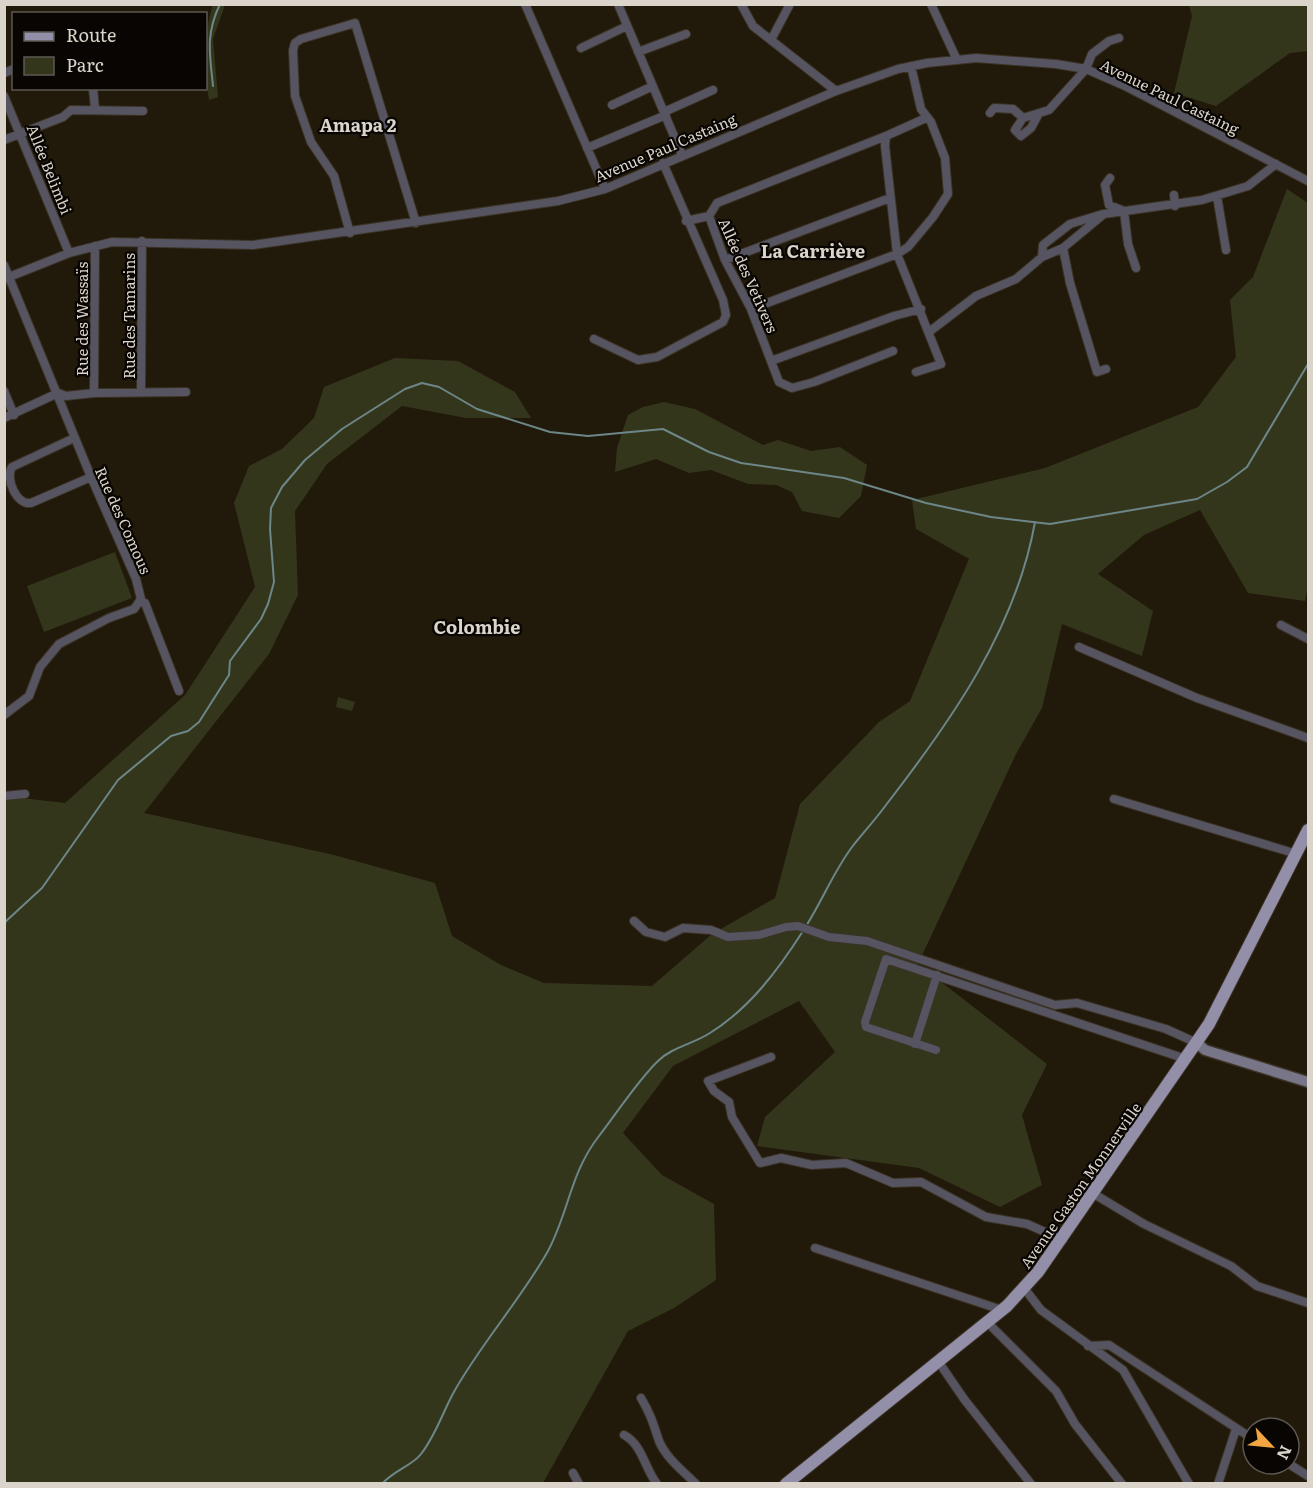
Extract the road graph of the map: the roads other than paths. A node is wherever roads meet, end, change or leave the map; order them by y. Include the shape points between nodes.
1 (525, 4) edge
2 (618, 4) edge
3 (741, 4) edge
4 (789, 4) edge
5 (931, 4) edge
6 (627, 26) junction
7 (686, 34) dead end
8 (1119, 38) dead end
9 (771, 40) junction
10 (581, 48) dead end
11 (638, 52) junction
12 (957, 60) junction
13 (911, 66) junction
14 (1086, 69) junction
15 (653, 86) junction
16 (93, 90) edge
17 (713, 90) dead end
18 (836, 91) junction
19 (4, 96) edge
20 (612, 105) dead end
21 (95, 109) junction
22 (143, 111) dead end
23 (990, 113) dead end
24 (665, 114) junction
25 (1038, 115) junction
26 (926, 118) junction
27 (1023, 118) junction
28 (21, 134) junction
29 (886, 136) junction
30 (4, 140) edge
31 (586, 148) junction
32 (682, 155) junction
33 (663, 163) junction
34 (1276, 164) junction
35 (1110, 178) dead end
36 (1308, 181) edge
37 (605, 189) junction
38 (1174, 195) dead end
39 (1216, 196) junction
40 (890, 198) junction
41 (1175, 206) junction
42 (1124, 211) junction
43 (1104, 214) junction
44 (708, 216) junction
45 (686, 221) junction
46 (416, 223) junction
47 (350, 233) junction
48 (142, 241) junction
49 (95, 246) junction
50 (1064, 248) junction
51 (1226, 250) dead end
52 (69, 253) junction
53 (897, 254) junction
54 (1042, 257) junction
55 (725, 260) junction
56 (4, 265) edge
57 (1136, 268) dead end
58 (7, 278) edge
59 (751, 309) junction
60 (921, 309) junction
61 (929, 332) junction
62 (594, 339) dead end
63 (893, 351) dead end
64 (771, 361) junction
65 (1106, 369) dead end
66 (916, 372) dead end
67 (4, 391) edge
68 (141, 392) junction
69 (186, 392) dead end
70 (58, 393) junction
71 (94, 393) junction
72 (14, 415) junction
73 (4, 418) edge
74 (74, 438) junction
75 (91, 477) junction
76 (141, 602) junction
77 (1281, 625) dead end
78 (1308, 639) edge
79 (1079, 647) dead end
80 (179, 691) dead end
81 (4, 715) edge
82 (1308, 738) edge
83 (25, 794) dead end
84 (4, 796) edge
85 (1114, 799) dead end
86 (1308, 830) edge
87 (1297, 854) junction
88 (634, 921) dead end
89 (937, 975) junction
90 (1197, 1042) junction
91 (915, 1044) junction
92 (936, 1050) dead end
93 (771, 1057) dead end
94 (1186, 1059) junction
95 (1308, 1083) edge
96 (1094, 1194) junction
97 (1063, 1240) junction
98 (815, 1248) dead end
99 (1024, 1288) junction
100 (1308, 1303) edge
101 (1002, 1310) junction
102 (987, 1322) junction
103 (1088, 1346) junction
104 (938, 1361) junction
105 (641, 1398) dead end
106 (1236, 1429) junction
107 (1241, 1432) edge
108 (624, 1435) dead end
109 (573, 1473) dead end
110 (579, 1484) edge
111 (657, 1484) edge
112 (696, 1484) edge
113 (786, 1484) edge
114 (1030, 1484) edge
115 (1122, 1484) edge
116 (1189, 1484) edge
117 (1218, 1484) edge

1 - 31 street
2 - 6 street
3 - 9 street via 751,24
4 - 9 street
5 - 12 street
6 - 10 street
6 - 11 street
7 - 11 street
8 - 14 street via 1092,54
9 - 18 street
11 - 15 street
12 - 13 street, Avenue Paul Castaing
12 - 14 street, Avenue Paul Castaing via 1021,61
13 - 18 street, Avenue Paul Castaing
13 - 26 street
14 - 25 street via 1049,110
14 - 34 street, Avenue Paul Castaing
15 - 20 street
15 - 24 street
16 - 21 street
17 - 24 street
18 - 32 street, Avenue Paul Castaing
19 - 28 street, Allée Belimbi
21 - 22 street
21 - 28 street via 70,110 63,117
23 - 27 street via 994,108 1013,109
24 - 31 street
24 - 32 street
25 - 27 street
25 - 27 street via 1021,136 1015,130
26 - 29 street, Allée des Vetivers
26 - 53 street via 945,158 948,194 908,247
28 - 30 street
28 - 52 street, Allée Belimbi
29 - 40 street
29 - 44 street, Allée des Vetivers via 717,203
31 - 37 street
32 - 33 street, Avenue Paul Castaing
33 - 37 street, Avenue Paul Castaing
33 - 45 street
34 - 36 street, Avenue Paul Castaing
34 - 39 street via 1248,186
35 - 42 street via 1105,185 1109,205
37 - 46 street, Avenue Paul Castaing via 538,205
38 - 41 street
39 - 41 street
39 - 51 street
40 - 53 street
40 - 55 street
41 - 42 street
42 - 43 street
42 - 57 street
43 - 50 street
43 - 54 street via 1070,224 1043,245
44 - 45 street
44 - 55 street, Allée des Vetivers
45 - 62 street via 727,310 723,322 657,357 638,360
46 - 47 street, Avenue Paul Castaing
46 - 47 street via 355,23 301,39 293,50 295,96 311,142 334,176
47 - 48 street, Avenue Paul Castaing via 232,246
48 - 49 street, Avenue Paul Castaing
48 - 68 street, Rue des Tamarins
49 - 52 street, Avenue Paul Castaing
49 - 71 street, Rue des Wassaïs
50 - 54 street
50 - 65 street via 1070,283 1097,372
52 - 58 street, Avenue Paul Castaing
53 - 59 street
53 - 60 street
54 - 61 street via 1020,277 976,296
55 - 59 street, Allée des Vetivers
56 - 58 street, Rue des Comous
58 - 70 street, Rue des Comous
59 - 64 street, Allée des Vetivers
60 - 61 street
60 - 64 street
61 - 66 street via 941,364
63 - 64 street, Allée des Vetivers via 792,388 779,382
67 - 72 street
68 - 69 street
68 - 71 street
70 - 71 street
70 - 72 street
70 - 74 street, Rue des Comous
72 - 73 street
74 - 75 street, Rue des Comous
74 - 75 street via 12,466 9,475 19,500 31,503
75 - 76 street, Rue des Comous via 136,579
76 - 80 street, Rue des Comous via 145,603
76 - 81 street via 134,609 58,644 40,667 29,696
77 - 78 street
79 - 82 street via 1197,698
83 - 84 street
85 - 87 street
86 - 87 main road, Avenue Gaston Monnerville
87 - 90 main road, Avenue Gaston Monnerville
88 - 90 street via 646,932 665,937 683,928 711,930 728,937 798,927 829,937 867,941 1055,1005 1077,1003
89 - 91 street
89 - 91 street via 889,958 883,965 864,1022 866,1027
89 - 94 street
90 - 94 main road, Avenue Gaston Monnerville
90 - 95 street via 1205,1050
91 - 92 street
93 - 97 street via 708,1081 729,1102 732,1118 760,1163 781,1158 812,1165 846,1163 893,1183 921,1182 986,1217 1026,1224
94 - 96 main road, Avenue Gaston Monnerville
96 - 97 main road, Avenue Gaston Monnerville
96 - 100 street via 1144,1224 1231,1266 1257,1286
97 - 99 main road, Avenue Gaston Monnerville
98 - 101 street
99 - 101 main road, Avenue Gaston Monnerville
99 - 103 street via 1041,1310
101 - 102 main road, Avenue Gaston Monnerville
102 - 104 main road, Avenue Gaston Monnerville
102 - 115 street via 1056,1391 1075,1424
103 - 106 street via 1109,1346
103 - 116 street via 1122,1370
104 - 113 main road, Avenue Gaston Monnerville
104 - 114 street
105 - 112 street via 672,1461
106 - 107 street
106 - 117 street
108 - 111 street via 637,1445 647,1472
109 - 110 street

